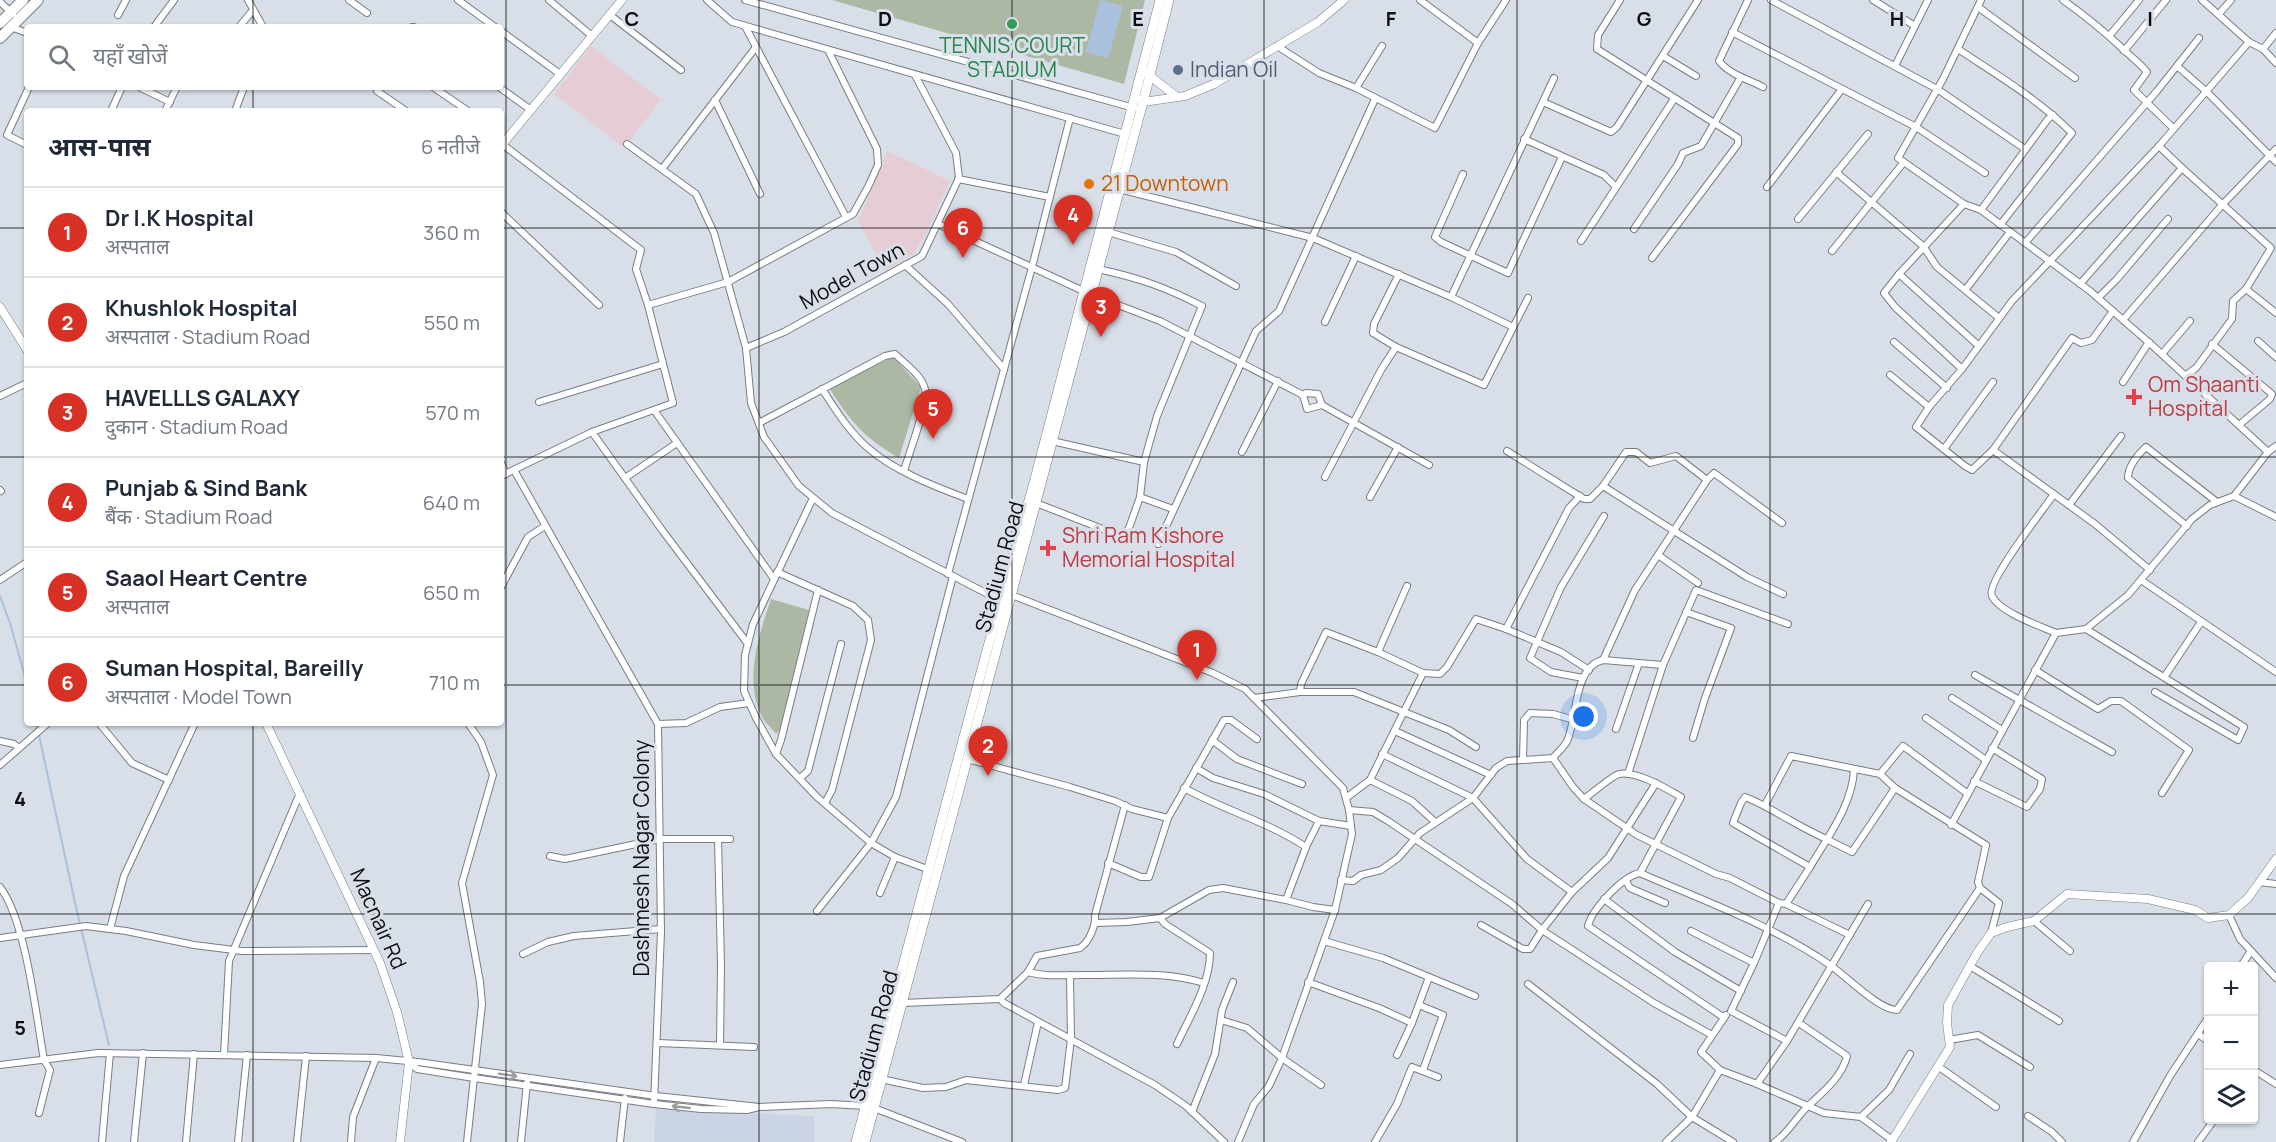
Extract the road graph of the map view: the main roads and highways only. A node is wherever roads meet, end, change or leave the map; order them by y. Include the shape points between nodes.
1 (23, 0) edge
2 (38, 0) edge
3 (1160, 0) edge
4 (1168, 0) edge
5 (14, 20) junction
6 (0, 23) edge
7 (0, 38) edge
8 (1145, 73) junction
9 (1138, 104) junction
10 (1088, 293) junction
11 (1007, 593) junction
12 (1004, 603) junction
13 (933, 871) junction
14 (870, 1107) junction
15 (856, 1142) edge
16 (865, 1142) edge

1 - 5 highway
2 - 5 highway
3 - 8 main road, Stadium Road
4 - 8 main road, Stadium Road
5 - 6 highway
5 - 7 highway
8 - 9 main road, Stadium Road
9 - 10 main road, Stadium Road via 1108,232
9 - 10 main road, Stadium Road via 1125,134
10 - 11 main road, Stadium Road
10 - 11 main road, Stadium Road via 1036,503
11 - 12 main road, Stadium Road
12 - 13 main road, Stadium Road
12 - 13 main road, Stadium Road via 967,759
13 - 14 main road, Stadium Road
13 - 14 main road, Stadium Road via 902,1003
14 - 15 main road, Stadium Road
14 - 16 main road, Stadium Road

